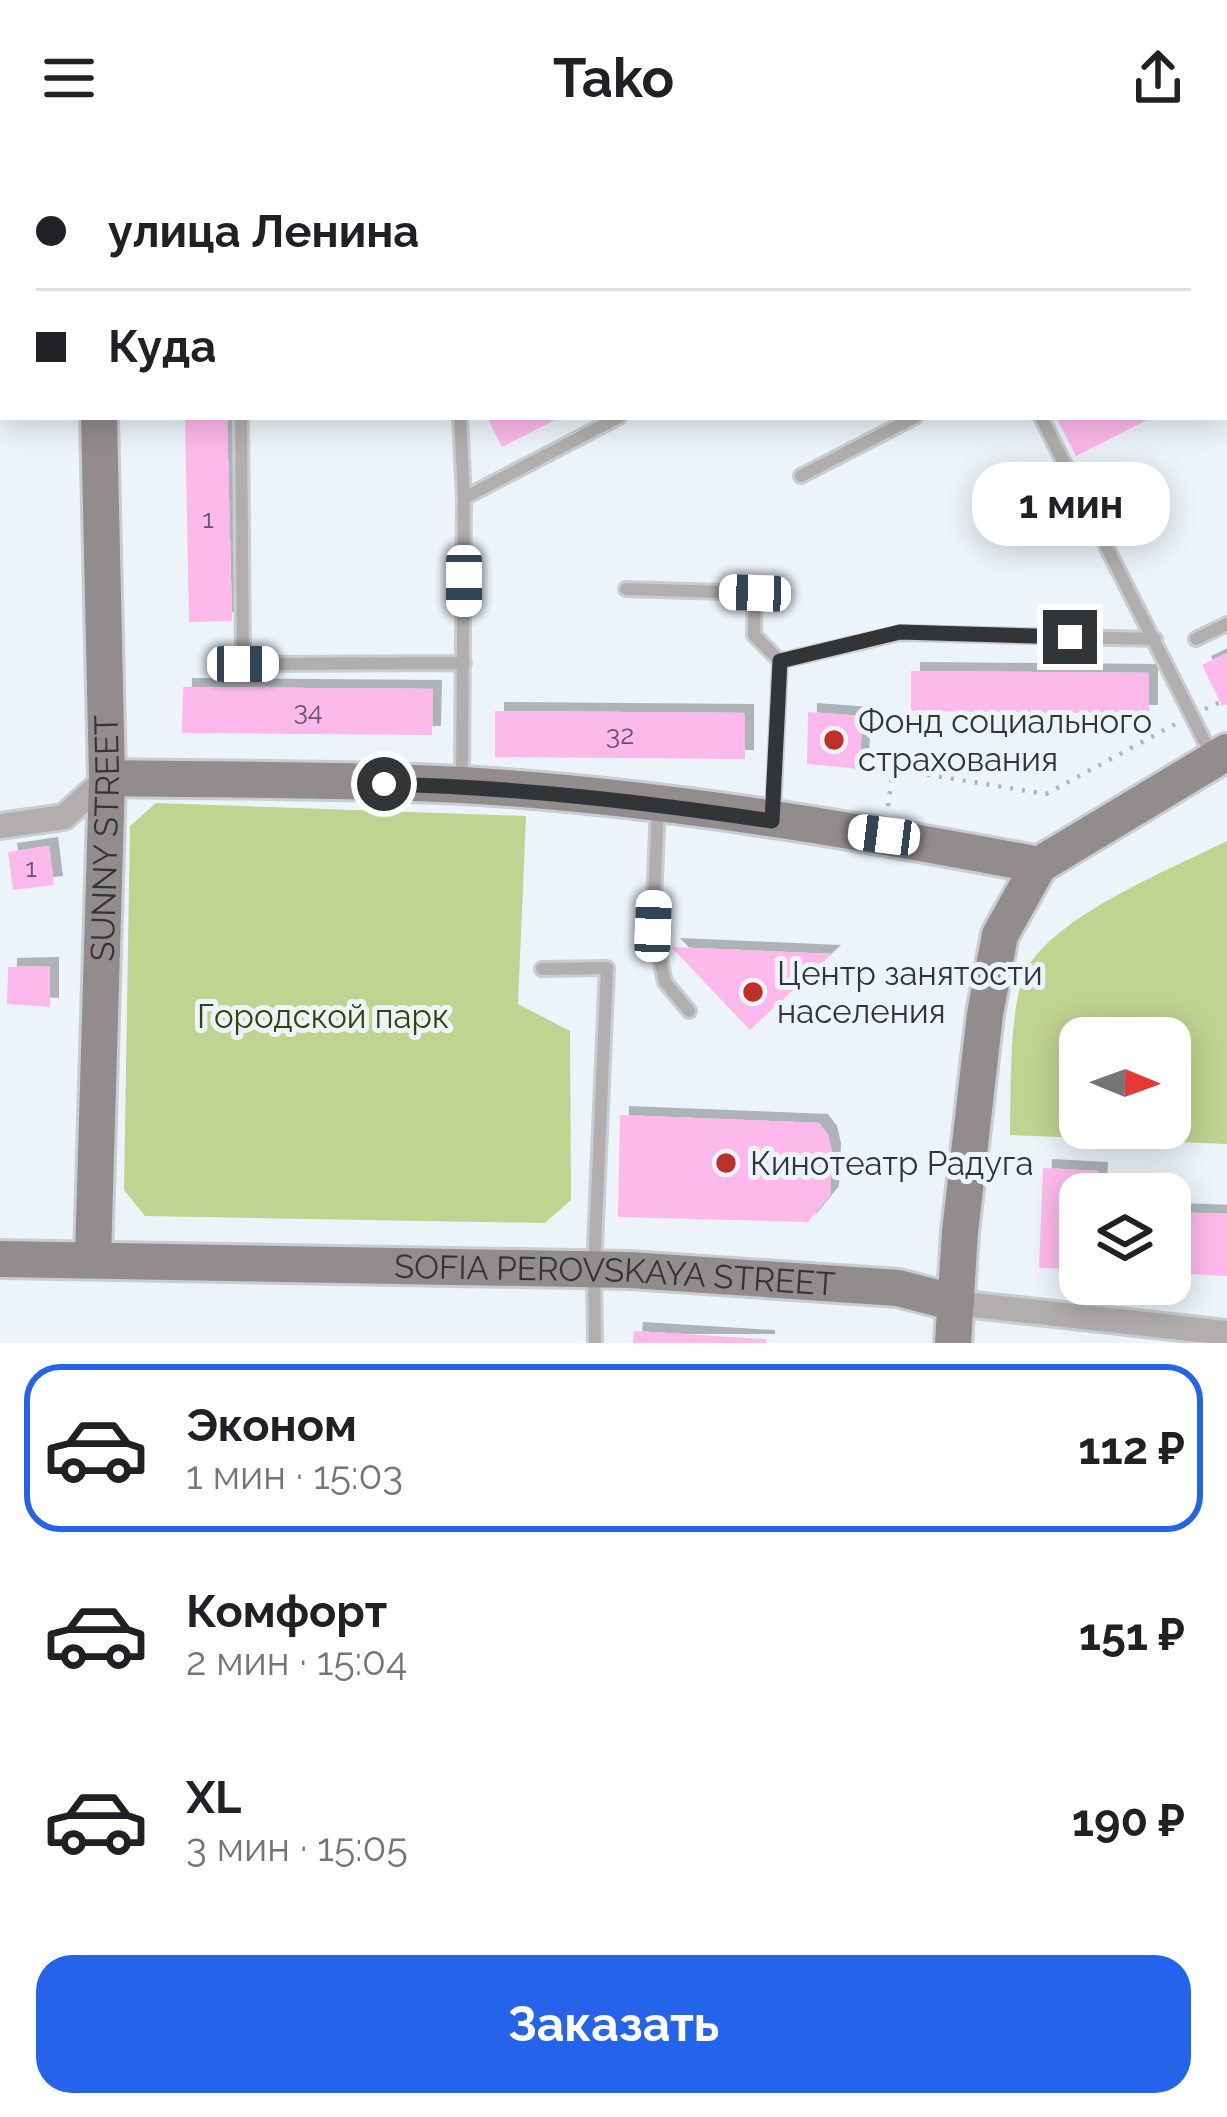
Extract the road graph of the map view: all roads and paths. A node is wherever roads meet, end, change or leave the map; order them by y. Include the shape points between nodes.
1 (99, 420) edge
2 (242, 420) edge
3 (460, 420) edge
4 (613, 420) edge
5 (910, 420) edge
6 (1044, 420) edge
7 (801, 476) dead end
8 (464, 498) junction
9 (626, 589) dead end
10 (1227, 624) edge
11 (1155, 639) junction
12 (1196, 639) dead end
13 (780, 661) junction
14 (464, 663) junction
15 (1227, 699) edge
16 (1192, 715) junction
17 (1220, 756) edge
18 (107, 778) junction
19 (461, 785) junction
20 (658, 804) junction
21 (772, 821) junction
22 (0, 826) edge
23 (884, 835) junction
24 (1039, 865) junction
25 (542, 969) dead end
26 (689, 1011) dead end
27 (93, 1258) junction
28 (0, 1259) edge
29 (594, 1270) junction
30 (956, 1304) junction
31 (1214, 1336) edge
32 (595, 1343) edge
33 (953, 1343) edge

1 - 18 street, SUNNY STREET
2 - 14 lane via 243,664
3 - 8 lane
4 - 8 lane
5 - 7 lane
6 - 11 lane
8 - 14 lane
9 - 13 lane via 755,593 754,635
10 - 12 lane
11 - 13 lane via 900,632
11 - 16 lane
13 - 21 lane
14 - 19 lane
15 - 16 path
16 - 17 lane
16 - 23 path via 1046,794 893,770
17 - 24 street
18 - 19 street
18 - 22 street via 64,817
18 - 27 street, SUNNY STREET
19 - 20 street
20 - 21 street
20 - 26 lane via 653,926 665,982
21 - 23 street
23 - 24 street
24 - 30 street via 1000,935 985,1014
25 - 29 lane via 608,968
27 - 28 street, SOFIA PEROVSKAYA STREET
27 - 29 street, SOFIA PEROVSKAYA STREET
29 - 30 street, SOFIA PEROVSKAYA STREET via 898,1288
29 - 32 lane
30 - 31 street, SOFIA PEROVSKAYA STREET
30 - 33 street

